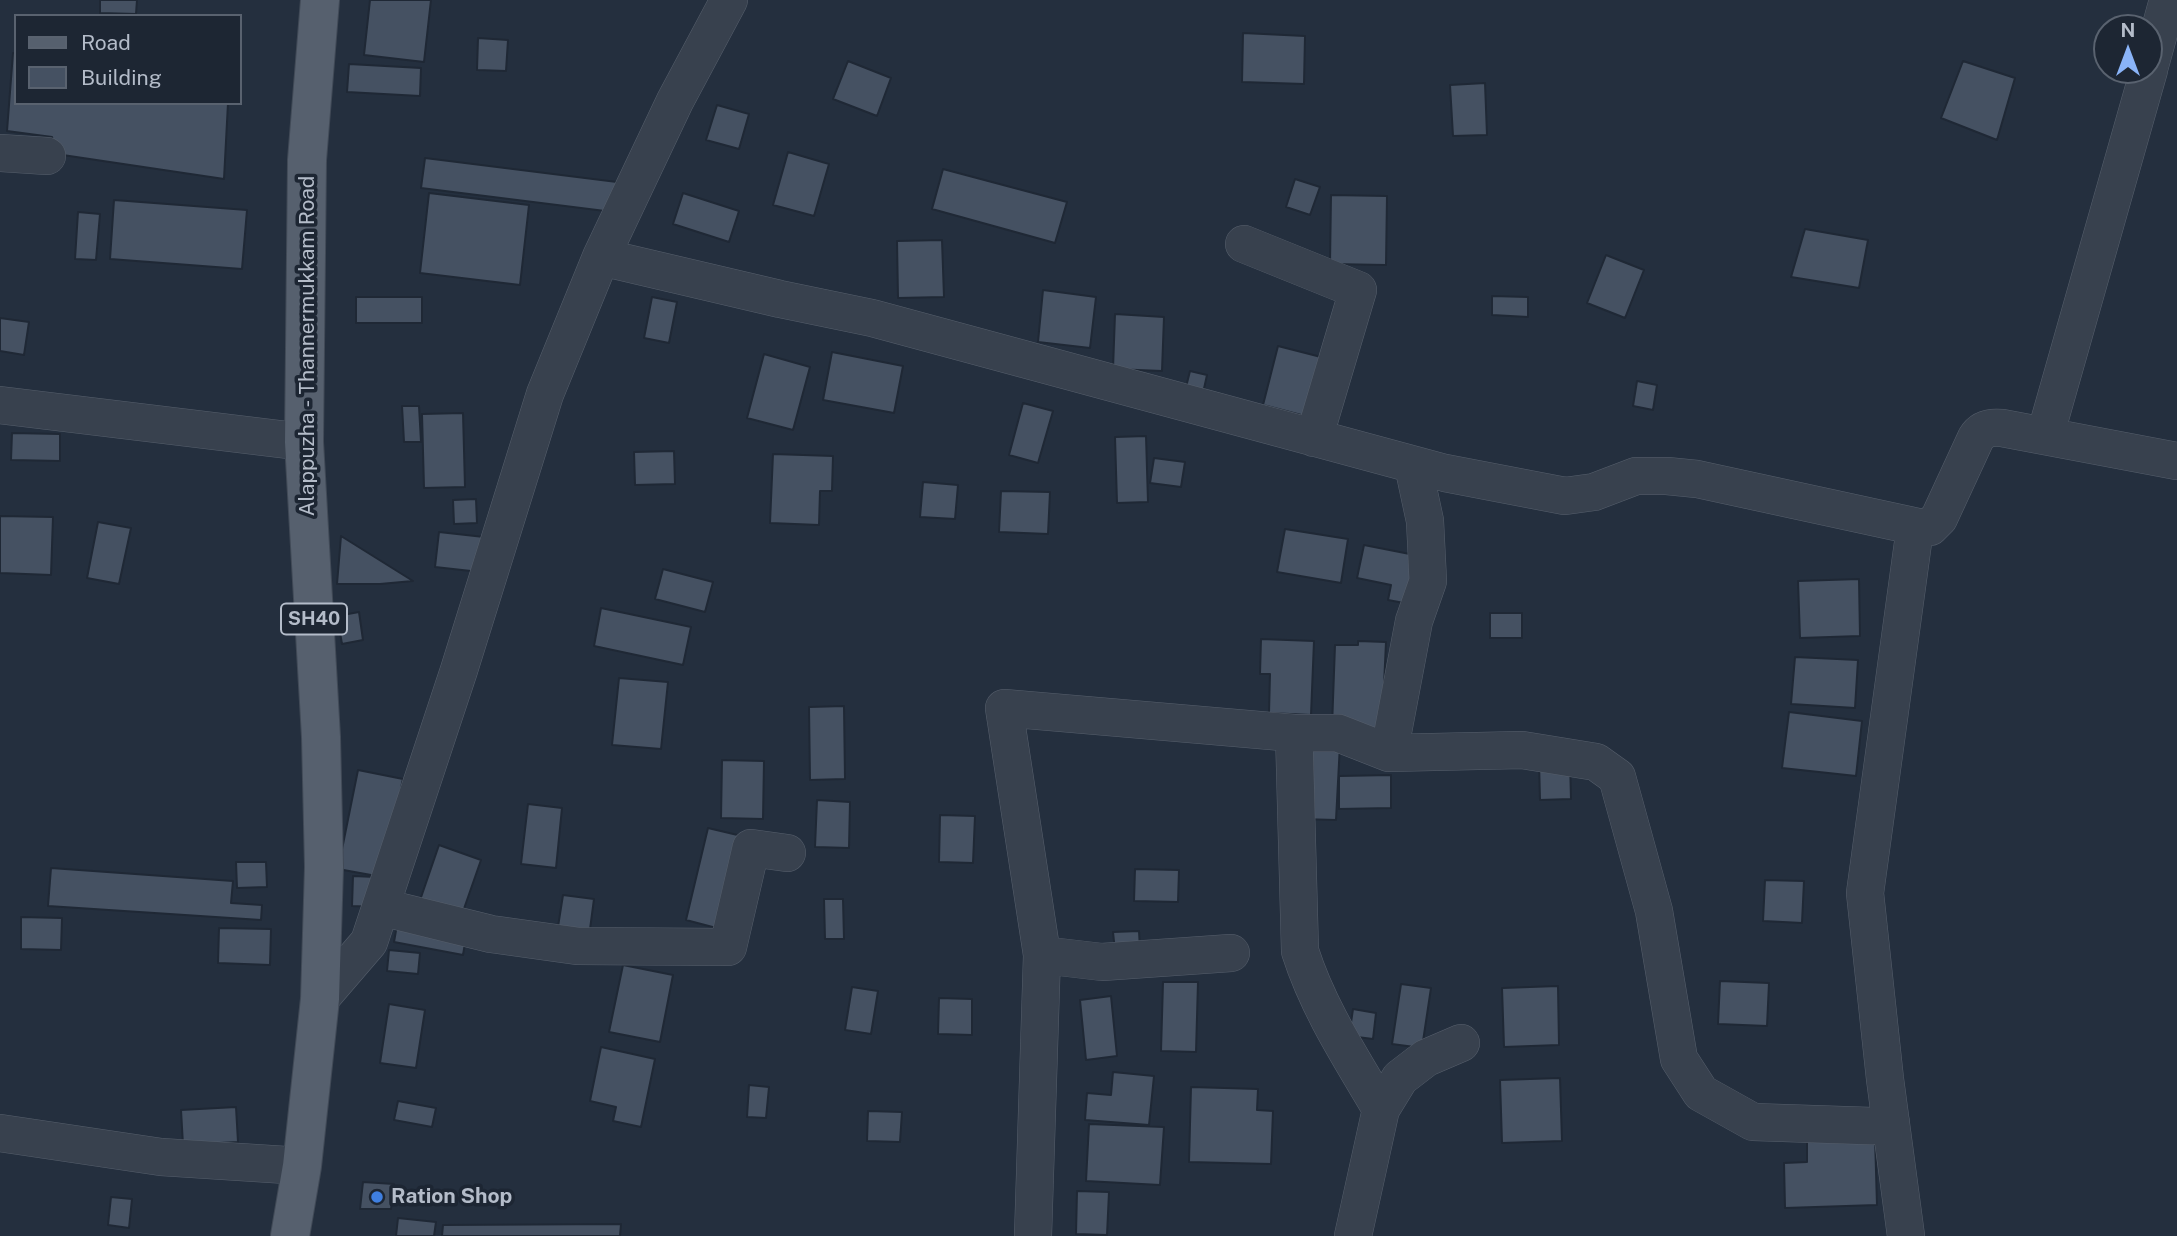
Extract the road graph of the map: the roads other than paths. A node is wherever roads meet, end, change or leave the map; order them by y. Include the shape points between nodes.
1 (320, 0) edge
2 (729, 0) edge
3 (2168, 0) edge
4 (2163, 30) edge
5 (2151, 84) edge
6 (0, 153) edge
7 (47, 156) dead end
8 (1244, 244) dead end
9 (601, 257) junction
10 (0, 405) edge
11 (2045, 436) junction
12 (1314, 438) junction
13 (304, 442) junction
14 (2177, 461) edge
15 (1413, 465) junction
16 (1915, 527) junction
17 (1294, 733) junction
18 (1389, 753) junction
19 (787, 853) dead end
20 (381, 907) junction
21 (1231, 953) dead end
22 (1042, 955) junction
23 (320, 999) junction
24 (1461, 1043) dead end
25 (1381, 1109) junction
26 (1891, 1122) junction
27 (0, 1132) edge
28 (302, 1166) junction
29 (290, 1236) edge
30 (1033, 1236) edge
31 (1353, 1236) edge
32 (1906, 1236) edge

1 - 13 main road, Alappuzha - Thannermukkam Road / SH40 via 307,160
2 - 9 street
3 - 4 street
5 - 11 street
6 - 7 street
8 - 12 street via 1358,290
9 - 12 street via 872,318
9 - 20 street via 545,394
10 - 13 street
11 - 14 street
11 - 16 street via 1995,427 1979,433 1939,518 1930,527
12 - 15 street
13 - 23 main road, Alappuzha - Thannermukkam Road / SH40 via 321,737
15 - 16 street via 1564,496 1594,492 1636,476 1697,479
15 - 18 street via 1429,581 1414,621
16 - 26 street via 1866,893
17 - 18 street via 1338,733
17 - 22 street via 1004,708
17 - 25 street via 1300,951 1323,1010
18 - 26 street via 1522,750 1596,762 1617,777 1654,911 1679,1059 1701,1093 1752,1122 1873,1126
19 - 20 street via 751,848 729,947 577,946 491,934
20 - 23 street via 369,942
21 - 22 street via 1102,962
22 - 30 street
23 - 28 main road, Alappuzha - Thannermukkam Road / SH40
24 - 25 street via 1426,1058 1400,1078
25 - 31 street
26 - 32 street
27 - 28 street via 161,1157
28 - 29 main road, Alappuzha - Thannermukkam Road / SH40

